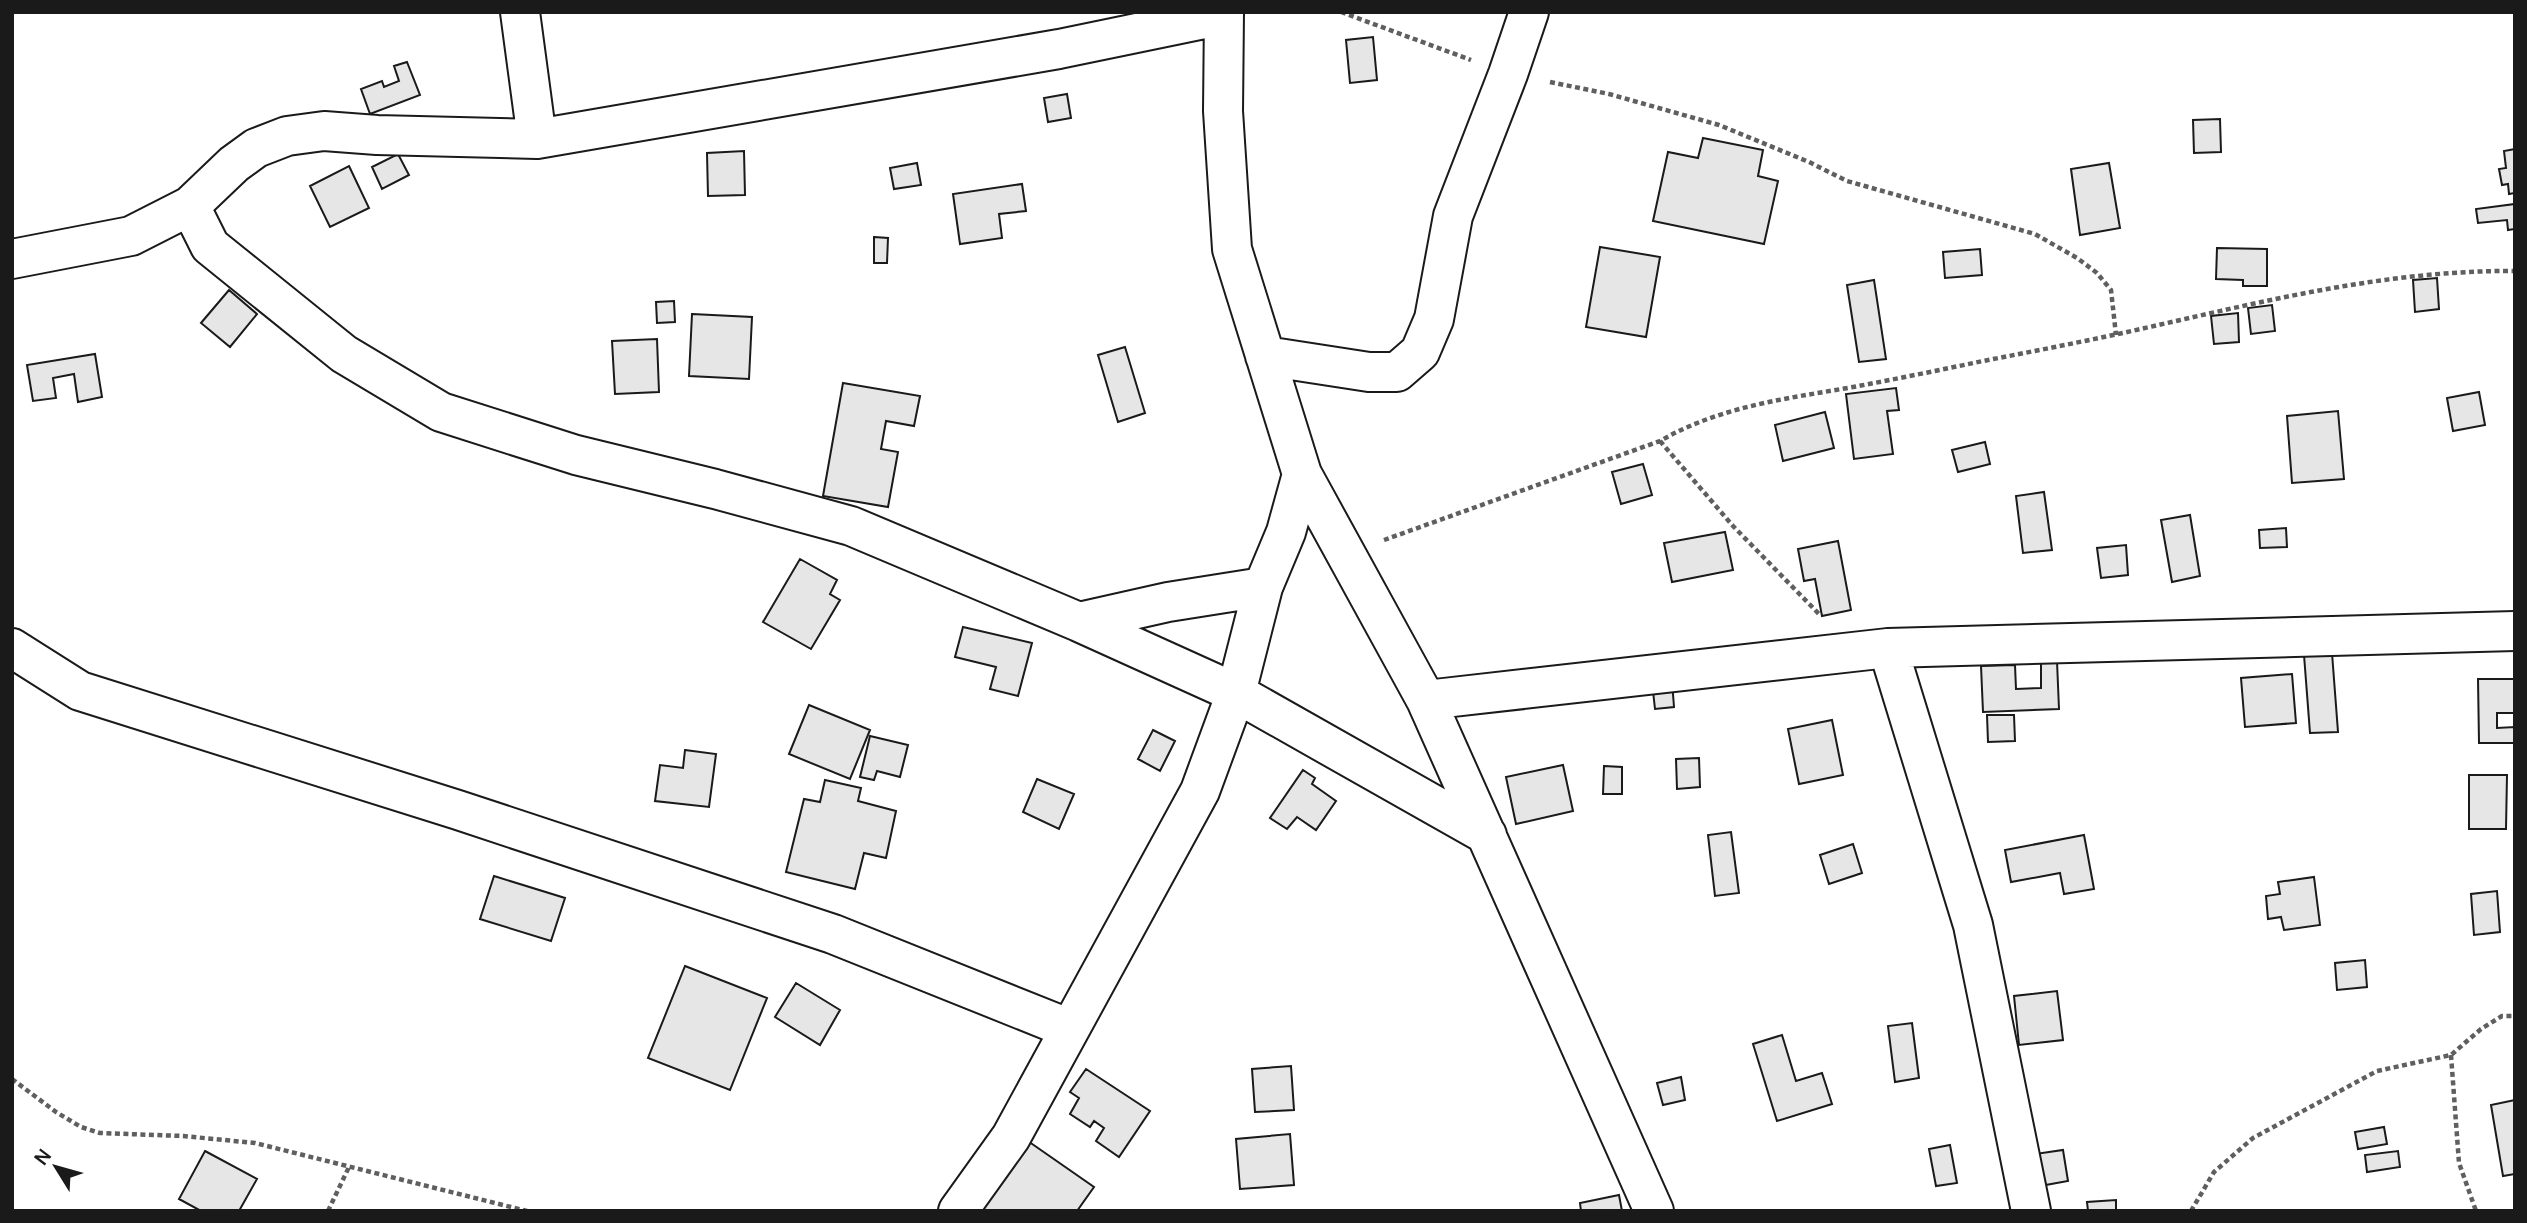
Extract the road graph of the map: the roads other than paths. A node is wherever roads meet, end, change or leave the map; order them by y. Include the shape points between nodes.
1 (520, 12) edge
2 (1529, 12) edge
3 (1224, 14) edge
4 (537, 139) junction
5 (190, 206) junction
6 (12, 259) edge
7 (1265, 356) junction
8 (1302, 474) junction
9 (1263, 587) junction
10 (1079, 622) junction
11 (2515, 631) edge
12 (12, 648) edge
13 (1873, 650) junction
14 (1236, 693) junction
15 (1426, 700) junction
16 (1487, 835) junction
17 (1070, 1028) junction
18 (958, 1211) edge
19 (1654, 1211) edge
20 (2031, 1211) edge

1 - 4 street
2 - 7 street via 1454,216 1434,319 1420,352 1397,372
3 - 4 street via 1059,49
3 - 7 street via 1223,111 1232,249
4 - 5 street via 324,131 287,136 256,148
5 - 6 street via 131,236
5 - 10 street via 210,246 344,354 441,412 576,455 851,526
7 - 8 street
8 - 9 street via 1286,532
8 - 15 street
9 - 10 street
9 - 14 street
10 - 14 street
11 - 13 street
12 - 17 street via 79,691 833,934
13 - 15 street
13 - 20 street via 1973,925
14 - 16 street
14 - 17 street via 1200,790
15 - 16 street
16 - 19 street
17 - 18 street via 1012,1137

